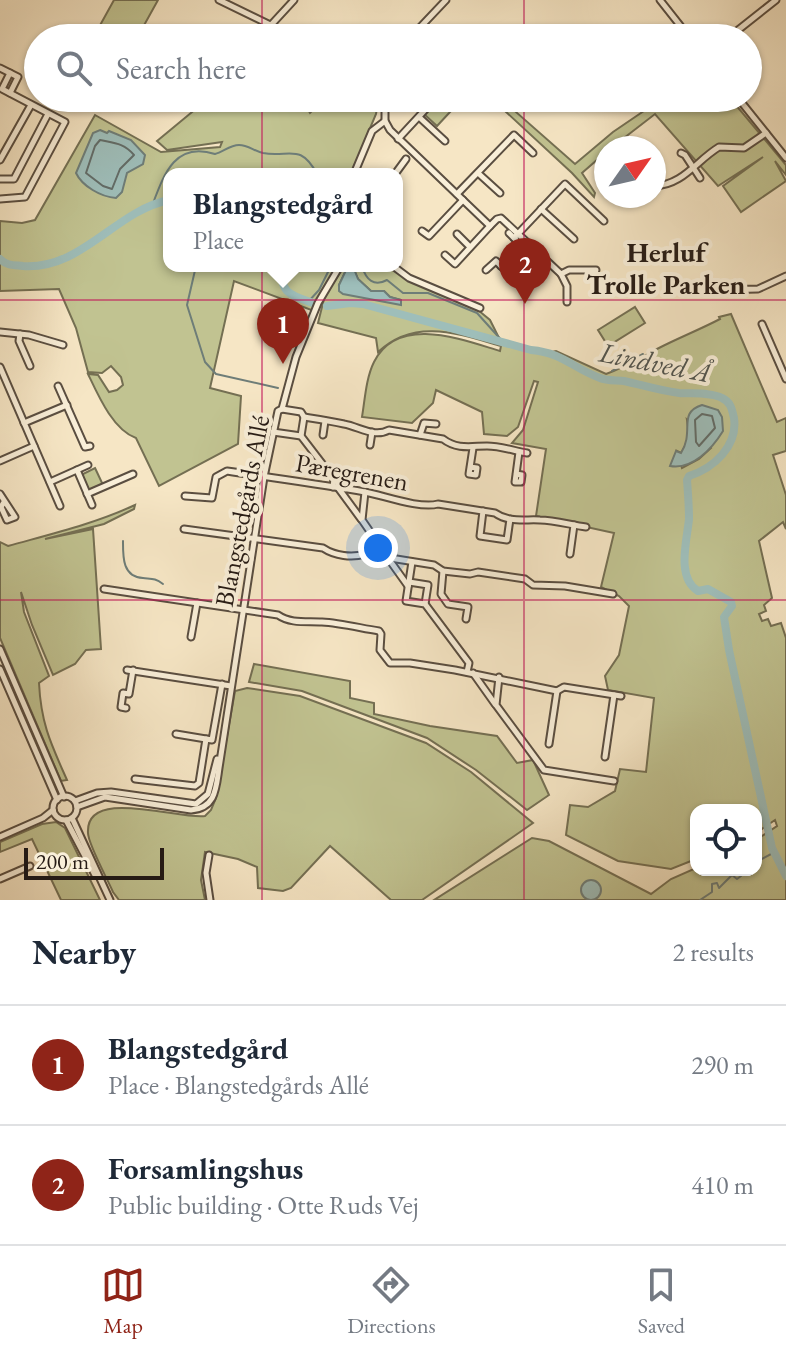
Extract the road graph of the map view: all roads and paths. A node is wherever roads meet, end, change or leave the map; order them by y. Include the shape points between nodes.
1 (219, 0) edge
2 (294, 0) edge
3 (446, 0) edge
4 (660, 0) edge
5 (776, 0) edge
6 (269, 24) edge
7 (272, 24) edge
8 (423, 24) edge
9 (679, 24) edge
10 (746, 24) edge
11 (0, 68) edge
12 (24, 101) edge
13 (27, 112) edge
14 (44, 112) edge
15 (385, 112) edge
16 (423, 112) edge
17 (749, 112) edge
18 (48, 114) junction
19 (419, 117) junction
20 (385, 121) junction
21 (766, 133) junction
22 (398, 139) junction
23 (445, 141) dead end
24 (533, 153) dead end
25 (681, 153) dead end
26 (786, 158) edge
27 (406, 159) dead end
28 (0, 160) edge
29 (357, 168) edge
30 (399, 168) edge
31 (693, 168) junction
32 (478, 173) junction
33 (700, 178) dead end
34 (0, 179) edge
35 (666, 183) edge
36 (500, 193) dead end
37 (457, 194) junction
38 (0, 199) edge
39 (463, 200) junction
40 (541, 209) junction
41 (604, 221) dead end
42 (490, 226) junction
43 (422, 231) dead end
44 (457, 234) dead end
45 (514, 235) junction
46 (574, 239) dead end
47 (521, 245) junction
48 (470, 247) junction
49 (445, 255) dead end
50 (537, 261) dead end
51 (501, 266) junction
52 (486, 270) dead end
53 (596, 270) dead end
54 (336, 272) edge
55 (402, 272) edge
56 (509, 273) dead end
57 (561, 274) junction
58 (786, 276) edge
59 (718, 290) dead end
60 (567, 302) dead end
61 (480, 308) dead end
62 (762, 324) dead end
63 (0, 332) edge
64 (20, 334) junction
65 (63, 345) dead end
66 (30, 366) dead end
67 (783, 366) edge
68 (0, 367) edge
69 (786, 379) edge
70 (58, 386) dead end
71 (67, 405) junction
72 (282, 409) junction
73 (304, 417) junction
74 (325, 421) junction
75 (24, 423) junction
76 (436, 424) dead end
77 (273, 432) junction
78 (372, 432) junction
79 (323, 435) dead end
80 (420, 435) junction
81 (301, 436) junction
82 (370, 445) dead end
83 (34, 446) junction
84 (90, 446) dead end
85 (473, 448) junction
86 (519, 452) junction
87 (527, 453) dead end
88 (0, 461) edge
89 (88, 465) dead end
90 (470, 467) dead end
91 (77, 470) junction
92 (133, 474) dead end
93 (516, 474) dead end
94 (264, 477) junction
95 (50, 482) junction
96 (336, 487) junction
97 (365, 492) junction
98 (0, 494) edge
99 (87, 494) junction
100 (185, 496) dead end
101 (4, 502) dead end
102 (92, 505) dead end
103 (60, 506) dead end
104 (483, 511) junction
105 (510, 519) junction
106 (362, 520) junction
107 (574, 525) junction
108 (586, 527) dead end
109 (184, 529) dead end
110 (254, 538) junction
111 (570, 554) dead end
112 (386, 558) junction
113 (412, 562) junction
114 (443, 571) junction
115 (409, 584) junction
116 (104, 589) dead end
117 (613, 594) dead end
118 (197, 603) junction
119 (425, 604) junction
120 (243, 611) junction
121 (466, 619) dead end
122 (191, 637) dead end
123 (0, 649) edge
124 (0, 669) edge
125 (470, 672) junction
126 (499, 677) junction
127 (222, 684) junction
128 (231, 686) junction
129 (557, 691) junction
130 (496, 705) junction
131 (126, 708) dead end
132 (176, 734) dead end
133 (206, 739) junction
134 (549, 744) dead end
135 (605, 757) dead end
136 (135, 779) dead end
137 (614, 781) dead end
138 (61, 798) junction
139 (76, 804) junction
140 (55, 812) junction
141 (69, 819) junction
142 (0, 837) edge
143 (209, 855) dead end
144 (30, 866) dead end
145 (0, 879) edge
146 (110, 900) edge
147 (210, 900) edge

1 - 6 street
2 - 7 street
3 - 8 street
4 - 9 street
5 - 10 street
11 - 12 street via 18,77 10,93
13 - 28 street
14 - 18 street
15 - 20 street
16 - 19 street
17 - 21 street
18 - 34 street via 14,179
18 - 38 street via 65,122 25,197
19 - 22 street
19 - 23 street
20 - 22 street
20 - 29 street via 372,131
21 - 26 street
21 - 31 street via 744,148 719,147
22 - 37 street
24 - 32 street via 514,135
25 - 31 street
27 - 30 street
31 - 33 street
31 - 35 street
32 - 36 street
32 - 37 street
37 - 39 street
39 - 42 street
39 - 43 street via 429,236
40 - 41 street via 565,184
40 - 45 street
40 - 46 street
42 - 45 street via 501,218
42 - 48 street
44 - 48 street
45 - 47 street
45 - 57 street
47 - 50 street
47 - 51 street
48 - 49 street via 455,264
51 - 52 street via 496,261
51 - 56 street
53 - 57 street
54 - 72 street, Blangstedgårds Allé via 296,357
55 - 61 street
57 - 60 street
58 - 59 street via 758,289
62 - 67 street
63 - 64 street
64 - 65 street
64 - 66 street
67 - 69 street
68 - 75 street
70 - 71 street
71 - 75 street
71 - 84 street via 85,447
72 - 73 street
72 - 77 street, Blangstedgårds Allé
73 - 74 street
73 - 81 street
74 - 78 street
74 - 79 street
75 - 83 street
76 - 80 street via 424,423
77 - 81 street
77 - 94 street, Blangstedgårds Allé
78 - 80 street
78 - 82 street
80 - 85 street
81 - 96 street
83 - 88 street
83 - 95 street
85 - 86 street
85 - 90 street
86 - 87 street
86 - 93 street
89 - 91 street
91 - 95 street
91 - 99 street
92 - 99 street
94 - 96 street, Pæregrenen
94 - 100 street, Pæregrenen via 227,471 216,477 212,498
94 - 110 street, Blangstedgårds Allé
95 - 103 street
96 - 97 street, Pæregrenen
96 - 106 street
97 - 104 street, Pæregrenen
97 - 106 street
98 - 101 street
99 - 102 street
104 - 105 street, Pæregrenen
104 - 105 street via 480,536 507,540
105 - 107 street, Pæregrenen
106 - 112 street
107 - 108 street, Pæregrenen
107 - 111 street
109 - 110 street
110 - 112 street
110 - 120 street, Blangstedgårds Allé
112 - 113 street
112 - 115 street
113 - 114 street
113 - 115 street
114 - 117 street
114 - 121 street via 441,594 448,604 468,607
115 - 119 street via 406,601
115 - 119 street via 428,585
116 - 118 street
118 - 120 street
118 - 122 street
119 - 125 street via 469,663
120 - 125 street via 379,631 380,650 390,663
120 - 128 street, Blangstedgårds Allé
123 - 138 street
124 - 138 street
125 - 126 street
125 - 130 street
126 - 129 street
126 - 130 street
127 - 128 street
127 - 131 street via 130,670 129,694 123,693 121,707
127 - 133 street via 212,740
128 - 139 street, Blangstedgårds Allé via 215,794 204,807 191,810 105,797
129 - 134 street
129 - 135 street via 564,687 618,696
130 - 137 street via 544,770
132 - 133 street
133 - 136 street via 195,786
138 - 139 street
138 - 140 street
139 - 141 street
140 - 141 street
140 - 142 street
141 - 146 street
143 - 147 street
144 - 145 street

